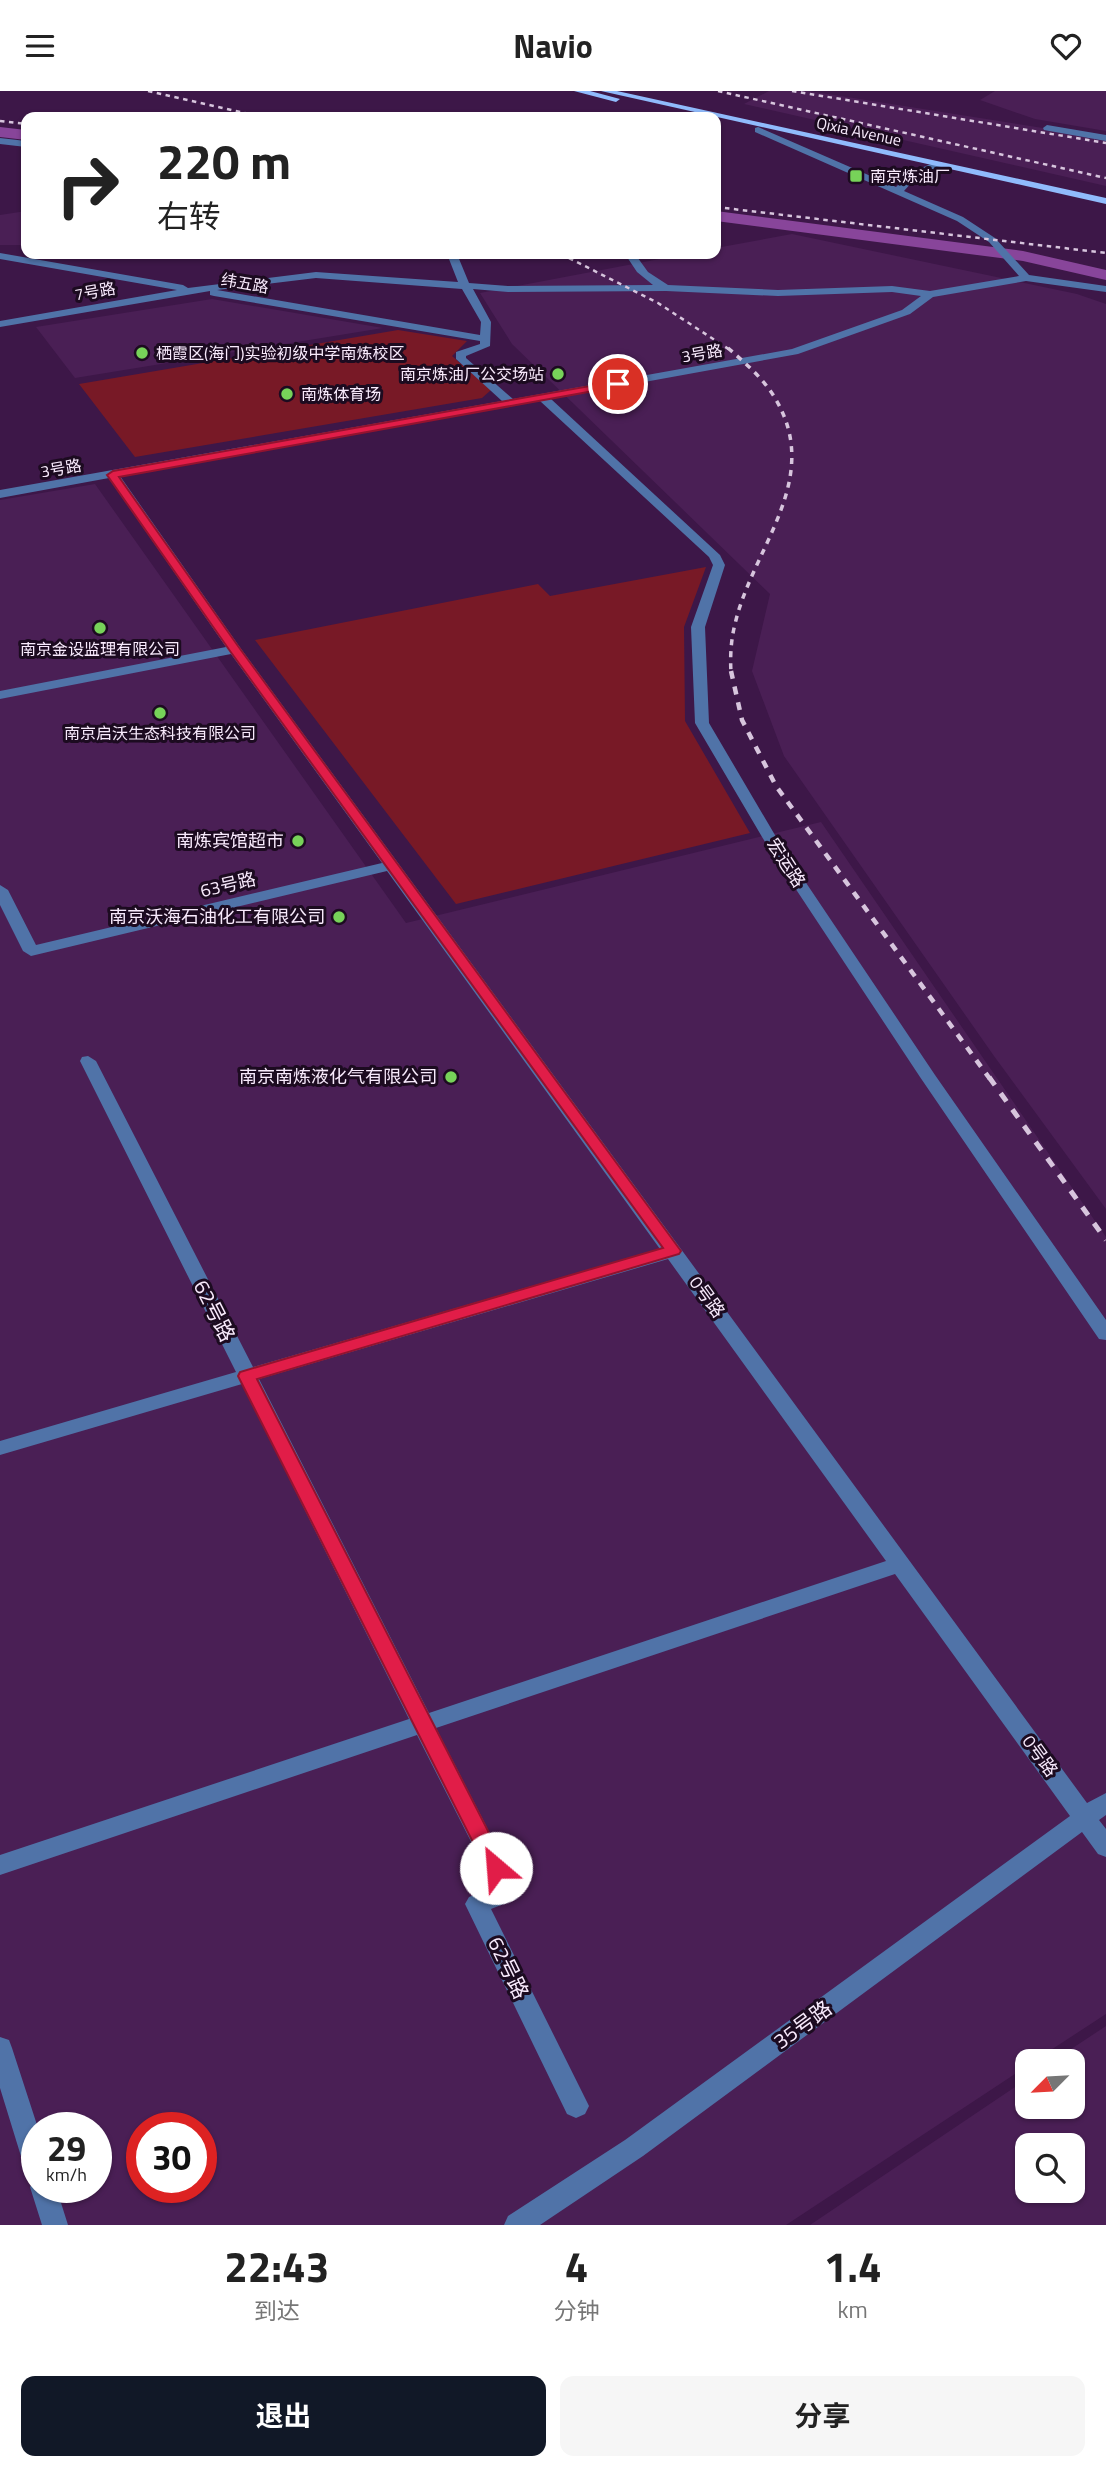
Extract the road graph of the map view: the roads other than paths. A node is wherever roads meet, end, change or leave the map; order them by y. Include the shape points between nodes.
1 (578, 91) edge
2 (605, 91) edge
3 (675, 112) edge
4 (696, 112) edge
5 (721, 118) edge
6 (721, 122) edge
7 (1047, 128) dead end
8 (758, 130) junction
9 (1106, 138) edge
10 (0, 141) edge
11 (21, 143) edge
12 (936, 167) junction
13 (897, 191) junction
14 (1064, 195) junction
15 (1106, 201) edge
16 (1106, 208) edge
17 (0, 256) edge
18 (454, 259) edge
19 (632, 259) edge
20 (1026, 278) junction
21 (466, 287) junction
22 (666, 288) junction
23 (1106, 289) edge
24 (195, 290) junction
25 (930, 294) junction
26 (0, 324) edge
27 (485, 339) junction
28 (542, 397) junction
29 (511, 403) junction
30 (113, 475) junction
31 (0, 494) edge
32 (234, 649) junction
33 (0, 695) edge
34 (392, 865) junction
35 (0, 890) edge
36 (88, 1061) dead end
37 (673, 1251) junction
38 (1106, 1334) edge
39 (246, 1376) junction
40 (0, 1448) edge
41 (901, 1564) junction
42 (423, 1724) junction
43 (1106, 1803) edge
44 (1085, 1819) junction
45 (1106, 1847) edge
46 (0, 1865) edge
47 (0, 2048) edge
48 (576, 2106) dead end
49 (21, 2115) edge
50 (48, 2203) edge
51 (55, 2225) edge
52 (517, 2225) edge

1 - 3 main road
2 - 4 main road, Qixia Avenue
5 - 12 main road, Qixia Avenue
6 - 8 main road, Qixia Avenue
7 - 9 street
8 - 12 main road, Qixia Avenue
8 - 13 street
10 - 11 street
12 - 13 street
12 - 14 main road, Qixia Avenue
13 - 20 street via 960,219 992,240
14 - 15 main road, Qixia Avenue
14 - 16 main road, Qixia Avenue
17 - 24 street, 纬五路
18 - 21 street
19 - 22 street via 648,278
20 - 23 street, 3号路
20 - 25 street, 3号路
21 - 22 street
21 - 24 street via 316,275
21 - 27 street via 486,322
22 - 25 street via 778,293 892,289
24 - 26 street, 7号路
24 - 27 street, 纬五路
25 - 28 street, 3号路 via 906,313 794,352
27 - 29 street via 485,347 460,354 461,359
28 - 29 street, 3号路
28 - 38 street, 宏运路 via 714,555 719,565 698,627 702,723 781,857
29 - 30 street, 3号路
30 - 31 street, 3号路
30 - 32 street, 0号路
32 - 33 street
32 - 34 street, 0号路
34 - 35 street, 63号路 via 31,951
34 - 37 street, 0号路
36 - 39 street, 62号路
37 - 39 street
37 - 41 street, 0号路
39 - 40 street
39 - 42 street, 62号路
41 - 42 street
41 - 44 street, 0号路
42 - 46 street
42 - 48 street, 62号路 via 508,1892 477,1904
43 - 44 street
44 - 45 street, 0号路
44 - 52 street, 35号路 via 634,2148
47 - 49 street
50 - 51 street

